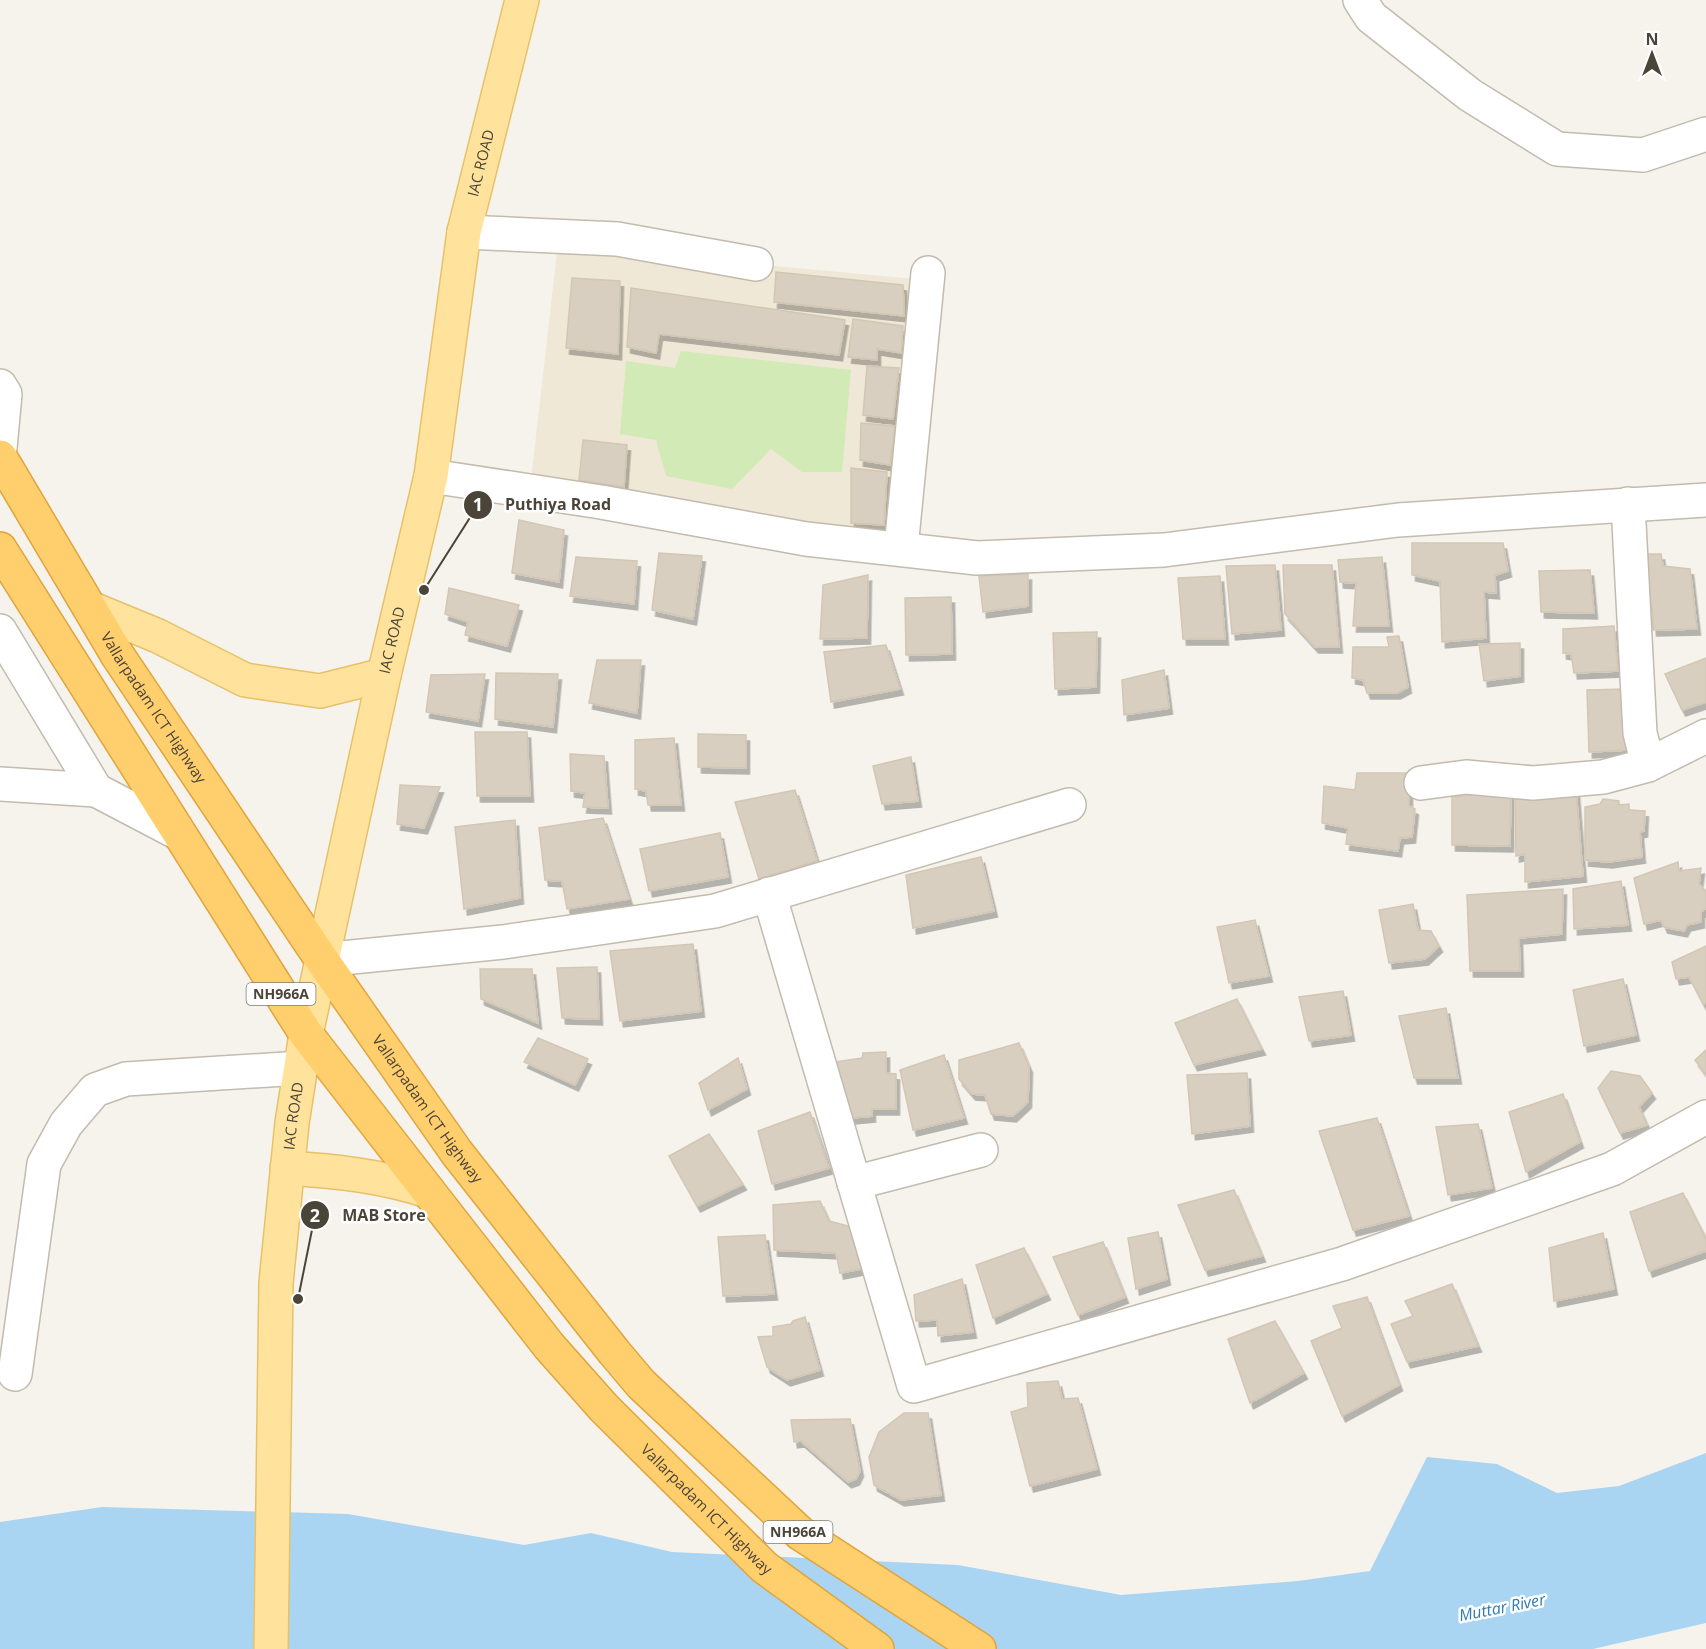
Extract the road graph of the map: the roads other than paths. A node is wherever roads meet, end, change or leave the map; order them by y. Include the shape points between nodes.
1 (522, 0) edge
2 (1360, 0) edge
3 (1706, 134) edge
4 (464, 232) junction
5 (756, 264) dead end
6 (928, 273) dead end
7 (0, 386) edge
8 (0, 448) edge
9 (0, 457) edge
10 (431, 476) junction
11 (1706, 500) edge
12 (1628, 504) junction
13 (901, 548) junction
14 (0, 549) edge
15 (90, 608) junction
16 (0, 631) edge
17 (384, 675) junction
18 (1706, 736) edge
19 (1648, 765) junction
20 (1421, 783) dead end
21 (0, 784) edge
22 (96, 790) junction
23 (1069, 805) dead end
24 (178, 832) junction
25 (769, 894) junction
26 (322, 960) junction
27 (306, 1034) junction
28 (301, 1068) junction
29 (1706, 1117) edge
30 (981, 1150) dead end
31 (287, 1168) junction
32 (854, 1183) junction
33 (428, 1191) junction
34 (15, 1374) dead end
35 (272, 1649) edge
36 (877, 1649) edge
37 (979, 1649) edge

1 - 4 main road, IAC ROAD
2 - 3 street via 1371,17 1470,95 1557,149 1643,155
4 - 5 street via 617,239
4 - 10 main road, IAC ROAD
6 - 13 street
7 - 8 street via 5,394
9 - 15 highway, Vallarpadam ICT Highway / NH966A
10 - 13 street via 806,539
10 - 17 main road, IAC ROAD
11 - 12 street
12 - 13 street via 1398,520 1164,550 977,558
12 - 19 street via 1641,733
14 - 24 highway, Vallarpadam ICT Highway / NH966A
15 - 17 main road via 158,636 245,680 320,692
15 - 26 highway, Vallarpadam ICT Highway / NH966A via 118,656
16 - 22 street
17 - 26 main road, IAC ROAD
18 - 19 street
19 - 20 street via 1603,777 1533,783 1466,777
21 - 22 street
22 - 24 street
23 - 25 street
24 - 27 highway, Vallarpadam ICT Highway / NH966A
25 - 26 street via 715,911 526,939
25 - 32 street
26 - 27 main road, IAC ROAD
26 - 37 highway, Vallarpadam ICT Highway / NH966A via 458,1153 641,1384 801,1534
27 - 28 main road, IAC ROAD
27 - 33 highway, Vallarpadam ICT Highway / NH966A
28 - 31 main road, IAC ROAD
28 - 34 street via 126,1079 95,1090 66,1124 44,1164
29 - 32 street via 1612,1169 1342,1264 915,1386
30 - 32 street
31 - 33 main road via 389,1180
31 - 35 main road, IAC ROAD via 276,1283
33 - 36 highway, Vallarpadam ICT Highway / NH966A via 549,1346 604,1408 764,1567

